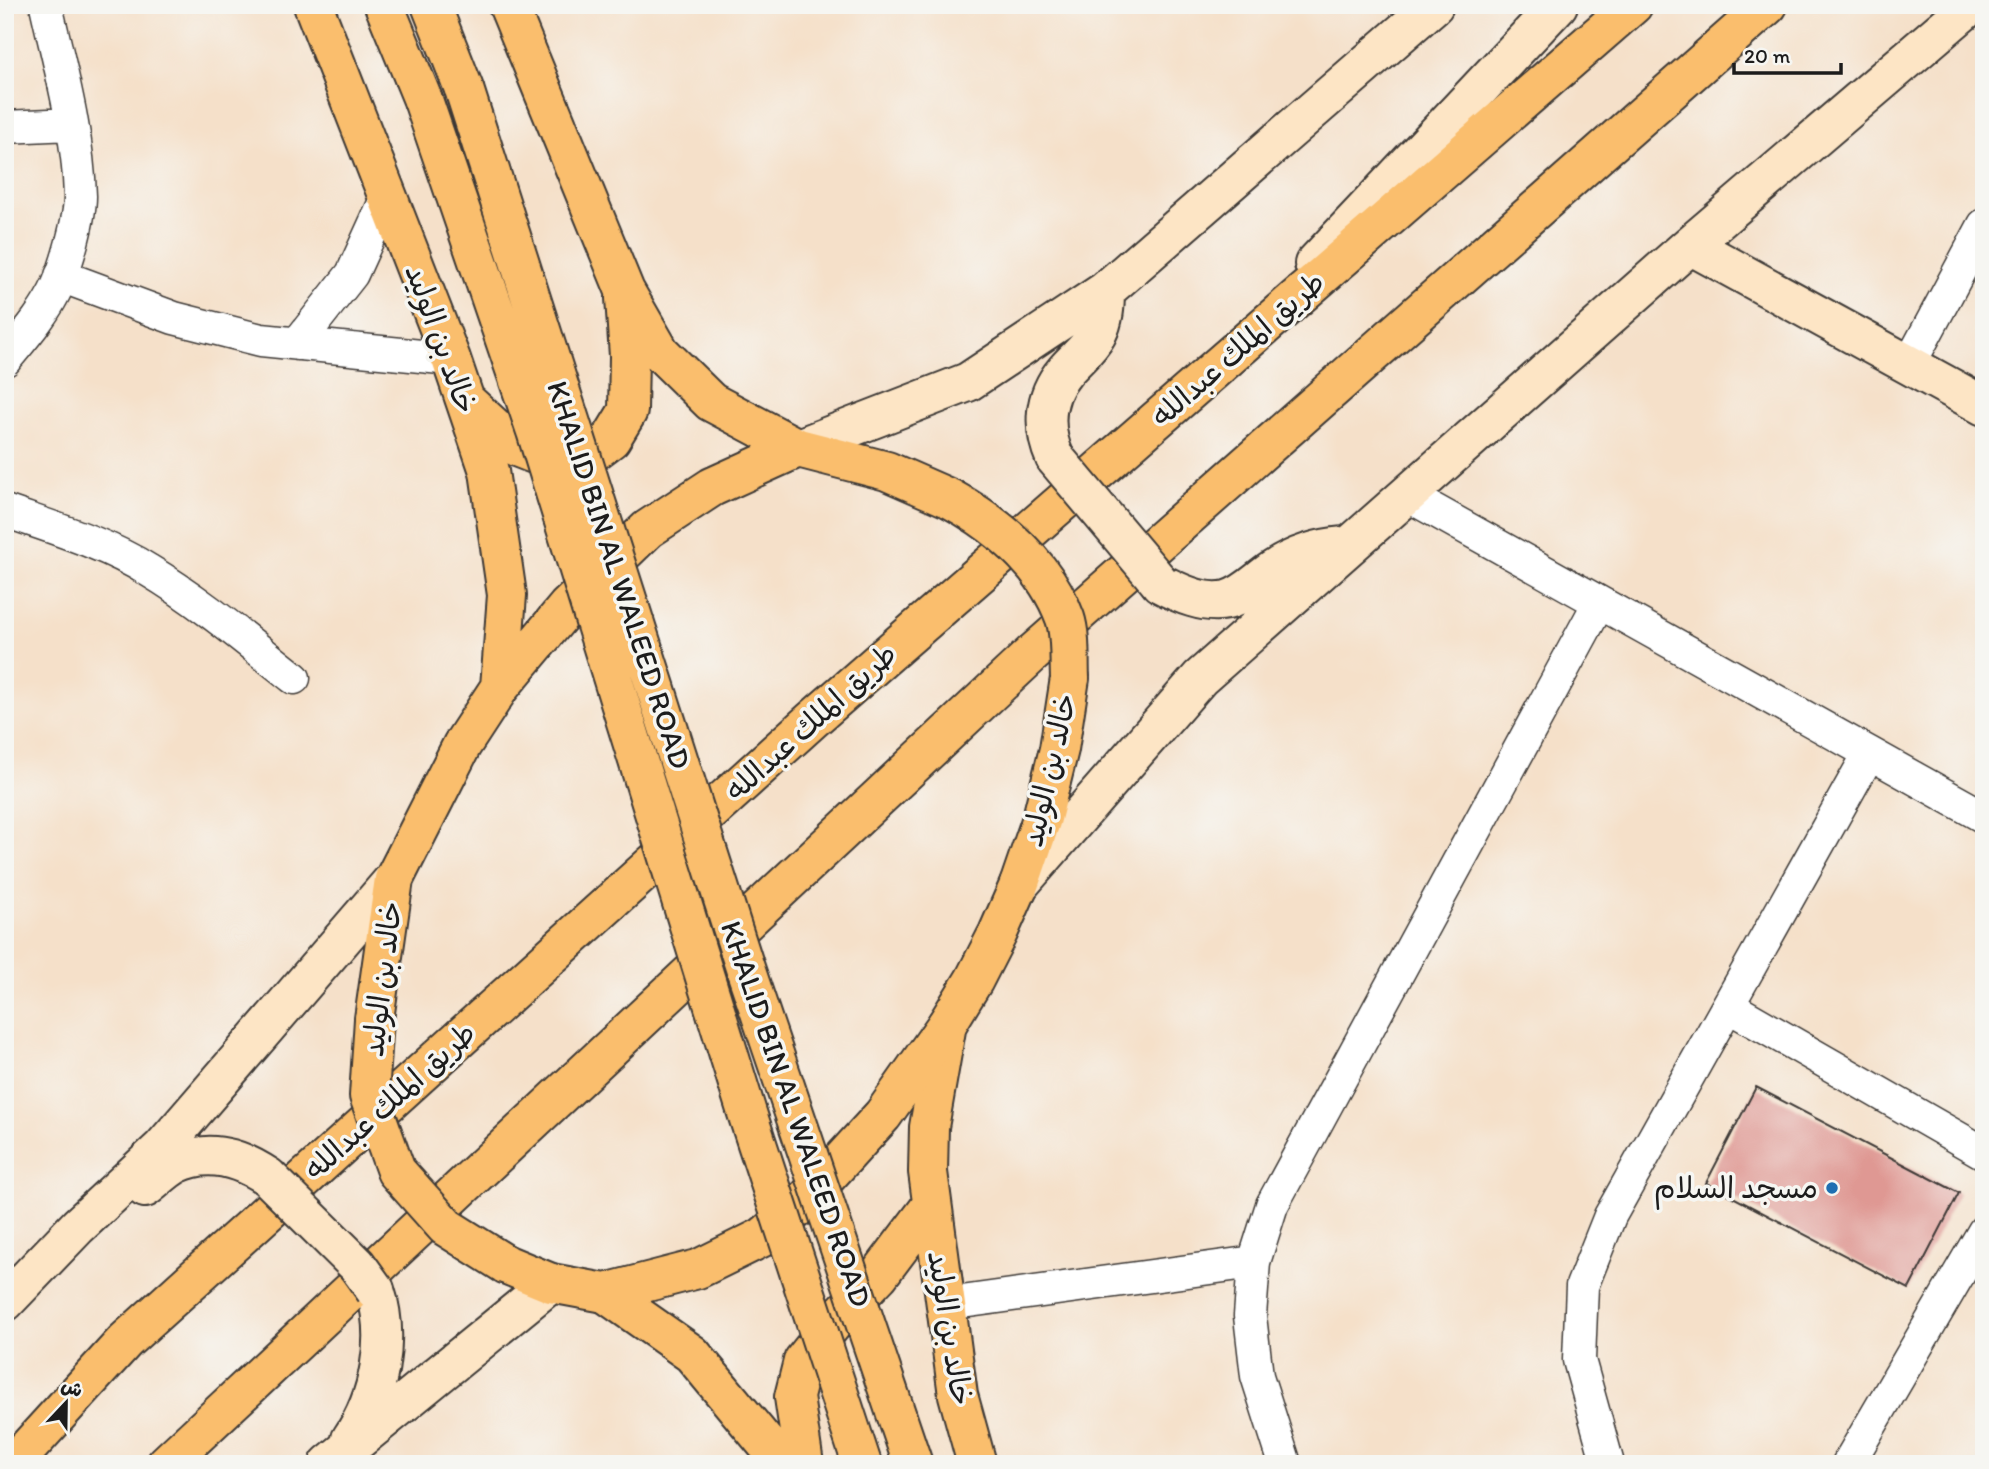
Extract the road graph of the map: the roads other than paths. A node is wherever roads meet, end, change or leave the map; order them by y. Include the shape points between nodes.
1 (46, 5) edge
2 (313, 5) edge
3 (384, 5) edge
4 (430, 5) edge
5 (508, 5) edge
6 (1434, 5) edge
7 (1558, 5) edge
8 (1633, 5) edge
9 (1768, 5) edge
10 (1972, 15) edge
11 (72, 124) junction
12 (5, 127) edge
13 (387, 197) junction
14 (1984, 225) edge
15 (1690, 244) junction
16 (61, 276) junction
17 (625, 291) junction
18 (1105, 291) junction
19 (297, 344) junction
20 (451, 359) junction
21 (5, 360) edge
22 (1909, 365) junction
23 (1214, 370) junction
24 (464, 399) junction
25 (1984, 407) edge
26 (798, 448) junction
27 (1406, 495) junction
28 (5, 511) edge
29 (1349, 546) junction
30 (1600, 603) junction
31 (294, 678) dead end
32 (500, 687) junction
33 (1869, 754) junction
34 (1984, 817) edge
35 (394, 879) junction
36 (1019, 886) junction
37 (1728, 1006) junction
38 (947, 1024) junction
39 (1984, 1153) edge
40 (931, 1206) junction
41 (78, 1226) junction
42 (1984, 1231) edge
43 (1254, 1262) junction
44 (551, 1283) junction
45 (606, 1293) junction
46 (5, 1302) edge
47 (947, 1304) junction
48 (336, 1458) edge
49 (13, 1464) edge
50 (166, 1464) edge
51 (783, 1464) edge
52 (804, 1464) edge
53 (862, 1464) edge
54 (913, 1464) edge
55 (977, 1464) edge
56 (1285, 1464) edge
57 (1608, 1464) edge
58 (1848, 1464) edge

1 - 11 street
2 - 13 main road, خالد بن الوليد
3 - 53 main road, KHALID BIN AL WALEED ROAD, bridge via 423,100 536,431 743,1100
4 - 54 main road, KHALID BIN AL WALEED ROAD, bridge via 464,89 746,971
5 - 17 main road, خالد بن الوليد
6 - 18 main road
7 - 23 main road
8 - 23 main road, طريق الملك عبدالله
9 - 50 main road via 1032,654
10 - 15 main road
11 - 12 street
11 - 16 street via 80,199
13 - 19 street via 352,274
13 - 20 main road, خالد بن الوليد
14 - 22 street
15 - 22 main road
15 - 27 main road
16 - 19 street via 174,318 261,340
16 - 21 street
17 - 24 main road via 628,411 611,439 591,454 557,463 516,447
17 - 26 main road, خالد بن الوليد via 660,352 711,402
18 - 26 main road via 968,382
18 - 29 main road, bridge via 1096,336 1066,369 1051,395 1046,410 1048,443 1055,458 1160,583 1192,597 1227,600 1307,552
19 - 20 street
20 - 24 main road, خالد بن الوليد
22 - 25 main road
23 - 49 main road, طريق الملك عبدالله via 812,720 145,1322
24 - 32 main road, خالد بن الوليد via 489,471 507,595
26 - 32 main road, خالد بن الوليد via 712,487 648,528 567,607
26 - 36 main road, خالد بن الوليد, bridge via 887,471 951,499 1000,529 1053,595 1066,621 1070,678 1059,749
27 - 29 main road
27 - 30 street
28 - 31 street via 77,536 147,569
29 - 36 main road via 1200,678
30 - 33 street
30 - 43 street via 1272,1205
32 - 35 main road, خالد بن الوليد via 461,745
33 - 34 street
33 - 37 street
35 - 41 main road via 162,1148
35 - 44 main road, خالد بن الوليد, bridge via 374,1019 369,1096 396,1171 446,1227 505,1264
36 - 38 main road, خالد بن الوليد via 986,957
37 - 39 street
37 - 57 street via 1610,1216 1582,1286 1579,1360
38 - 40 main road, خالد بن الوليد via 929,1126
38 - 45 main road, خالد بن الوليد via 883,1115 799,1207 764,1237 698,1269
40 - 47 main road, خالد بن الوليد
40 - 52 main road via 879,1275 803,1361 794,1397
41 - 46 main road
41 - 48 main road, bridge via 102,1216 173,1165 192,1158 233,1158 268,1177 357,1265 375,1290 382,1318 381,1358 368,1408
42 - 58 street
43 - 47 street
43 - 56 street via 1250,1316 1257,1376
44 - 45 main road, خالد بن الوليد
44 - 48 main road
45 - 51 main road, خالد بن الوليد via 692,1354
47 - 55 main road, خالد بن الوليد via 958,1395

